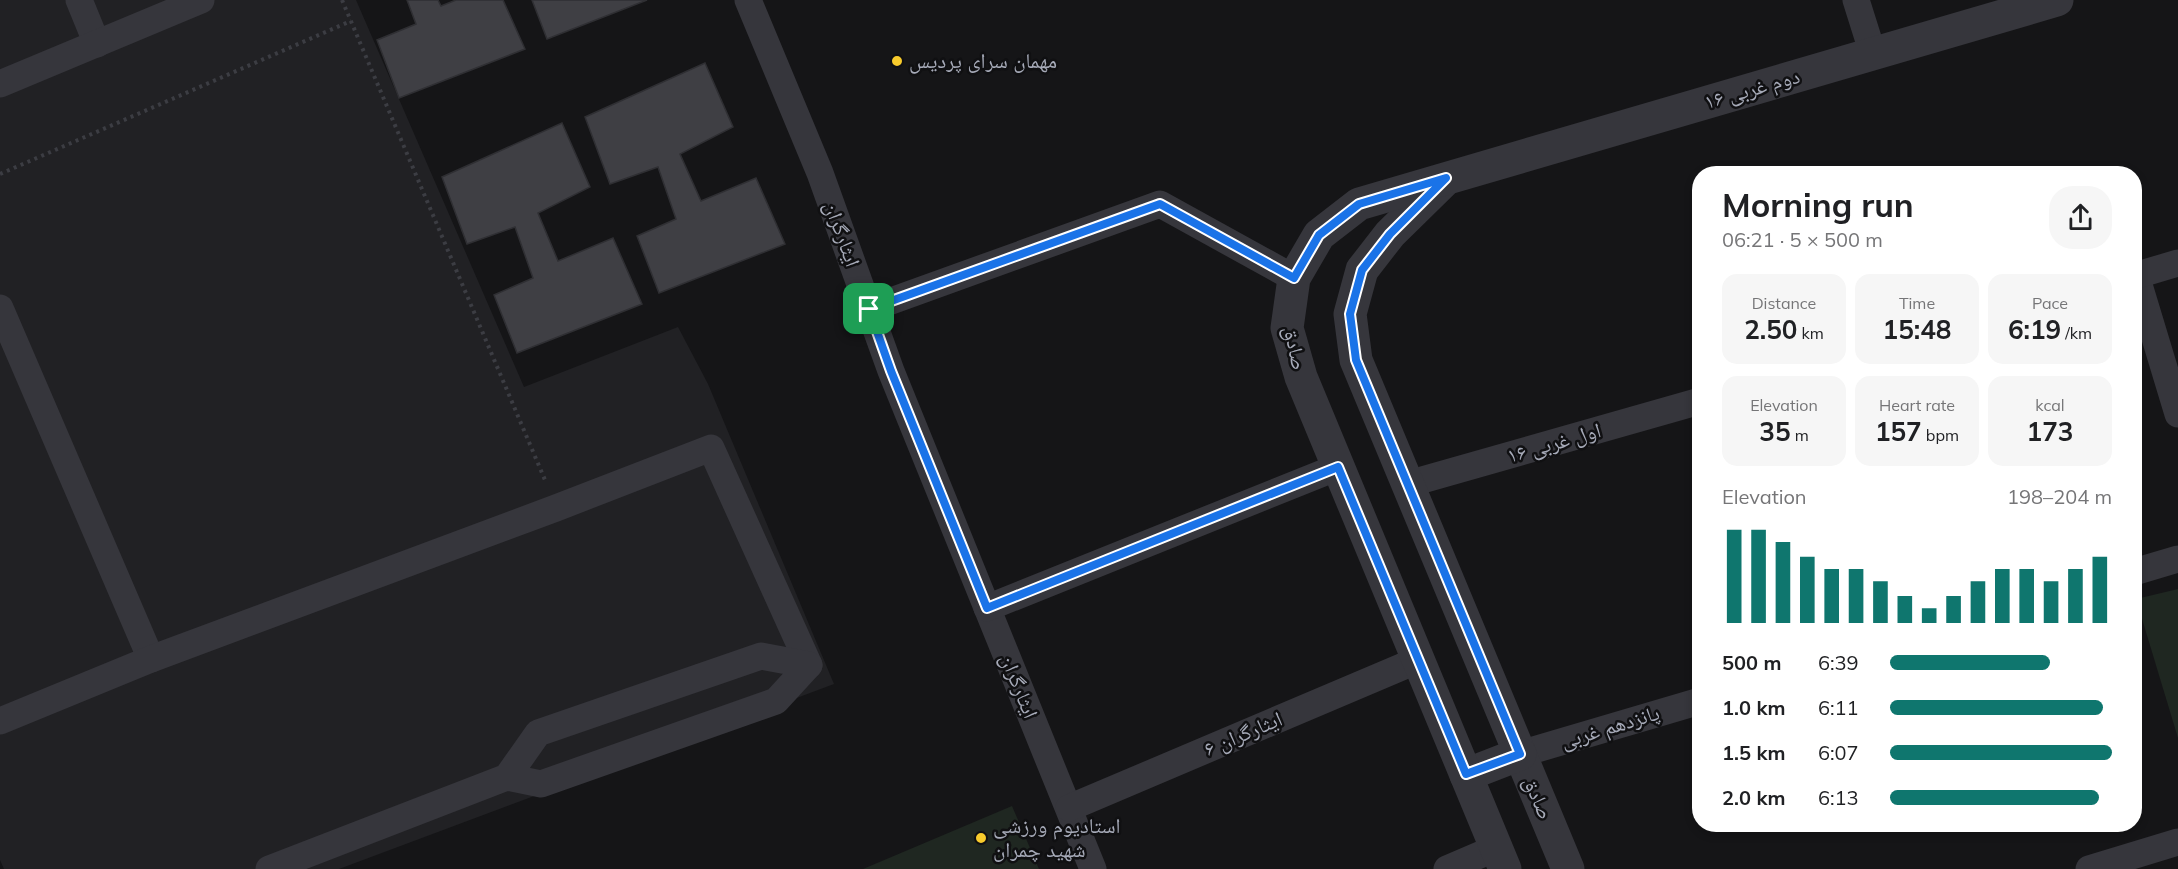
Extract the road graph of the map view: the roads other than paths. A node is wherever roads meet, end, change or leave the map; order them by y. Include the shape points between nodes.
1 (79, 0) edge
2 (201, 0) edge
3 (748, 0) edge
4 (1856, 0) edge
5 (2057, 0) edge
6 (97, 44) junction
7 (1873, 54) junction
8 (0, 84) edge
9 (1446, 178) junction
10 (2178, 262) edge
11 (2142, 273) edge
12 (1294, 278) junction
13 (2142, 298) edge
14 (0, 308) edge
15 (869, 309) junction
16 (1692, 403) edge
17 (2178, 414) edge
18 (1338, 467) junction
19 (1408, 484) junction
20 (2178, 559) edge
21 (2142, 570) edge
22 (987, 608) junction
23 (151, 659) junction
24 (1418, 660) junction
25 (809, 665) junction
26 (1692, 703) edge
27 (0, 721) edge
28 (1520, 754) junction
29 (1466, 774) junction
30 (507, 777) junction
31 (1069, 808) junction
32 (2178, 842) edge
33 (1501, 858) edge
34 (269, 869) edge
35 (1093, 869) edge
36 (1447, 869) edge
37 (1568, 869) edge
38 (2089, 869) edge

1 - 6 street
2 - 6 street
3 - 15 street, ایثارگران via 820,173
4 - 7 street
5 - 7 street, ۱۶ دوم غربی
6 - 8 street
7 - 9 street, ۱۶ دوم غربی
9 - 12 street, صادق via 1359,204 1319,235
9 - 19 street, صادق via 1390,234 1362,270 1350,314 1356,360
10 - 11 street
12 - 15 street via 1160,204
12 - 18 street, صادق via 1287,328 1301,376
13 - 17 street
14 - 23 street
15 - 22 street, ایثارگران
16 - 19 street, ۱۶ اول غربی
18 - 22 street
18 - 24 street, صادق
19 - 28 street, صادق
20 - 21 street
22 - 31 street, ایثارگران
23 - 25 street via 711,448
23 - 27 street
24 - 29 street, صادق
24 - 31 street, ایثارگران ۶
25 - 30 street via 776,701 541,784
25 - 30 street via 761,656 538,733
26 - 28 street, پانزدهم غربی
28 - 29 street
28 - 37 street, صادق
29 - 33 street, صادق
30 - 34 street
31 - 35 street, ایثارگران
32 - 38 street
33 - 36 street

